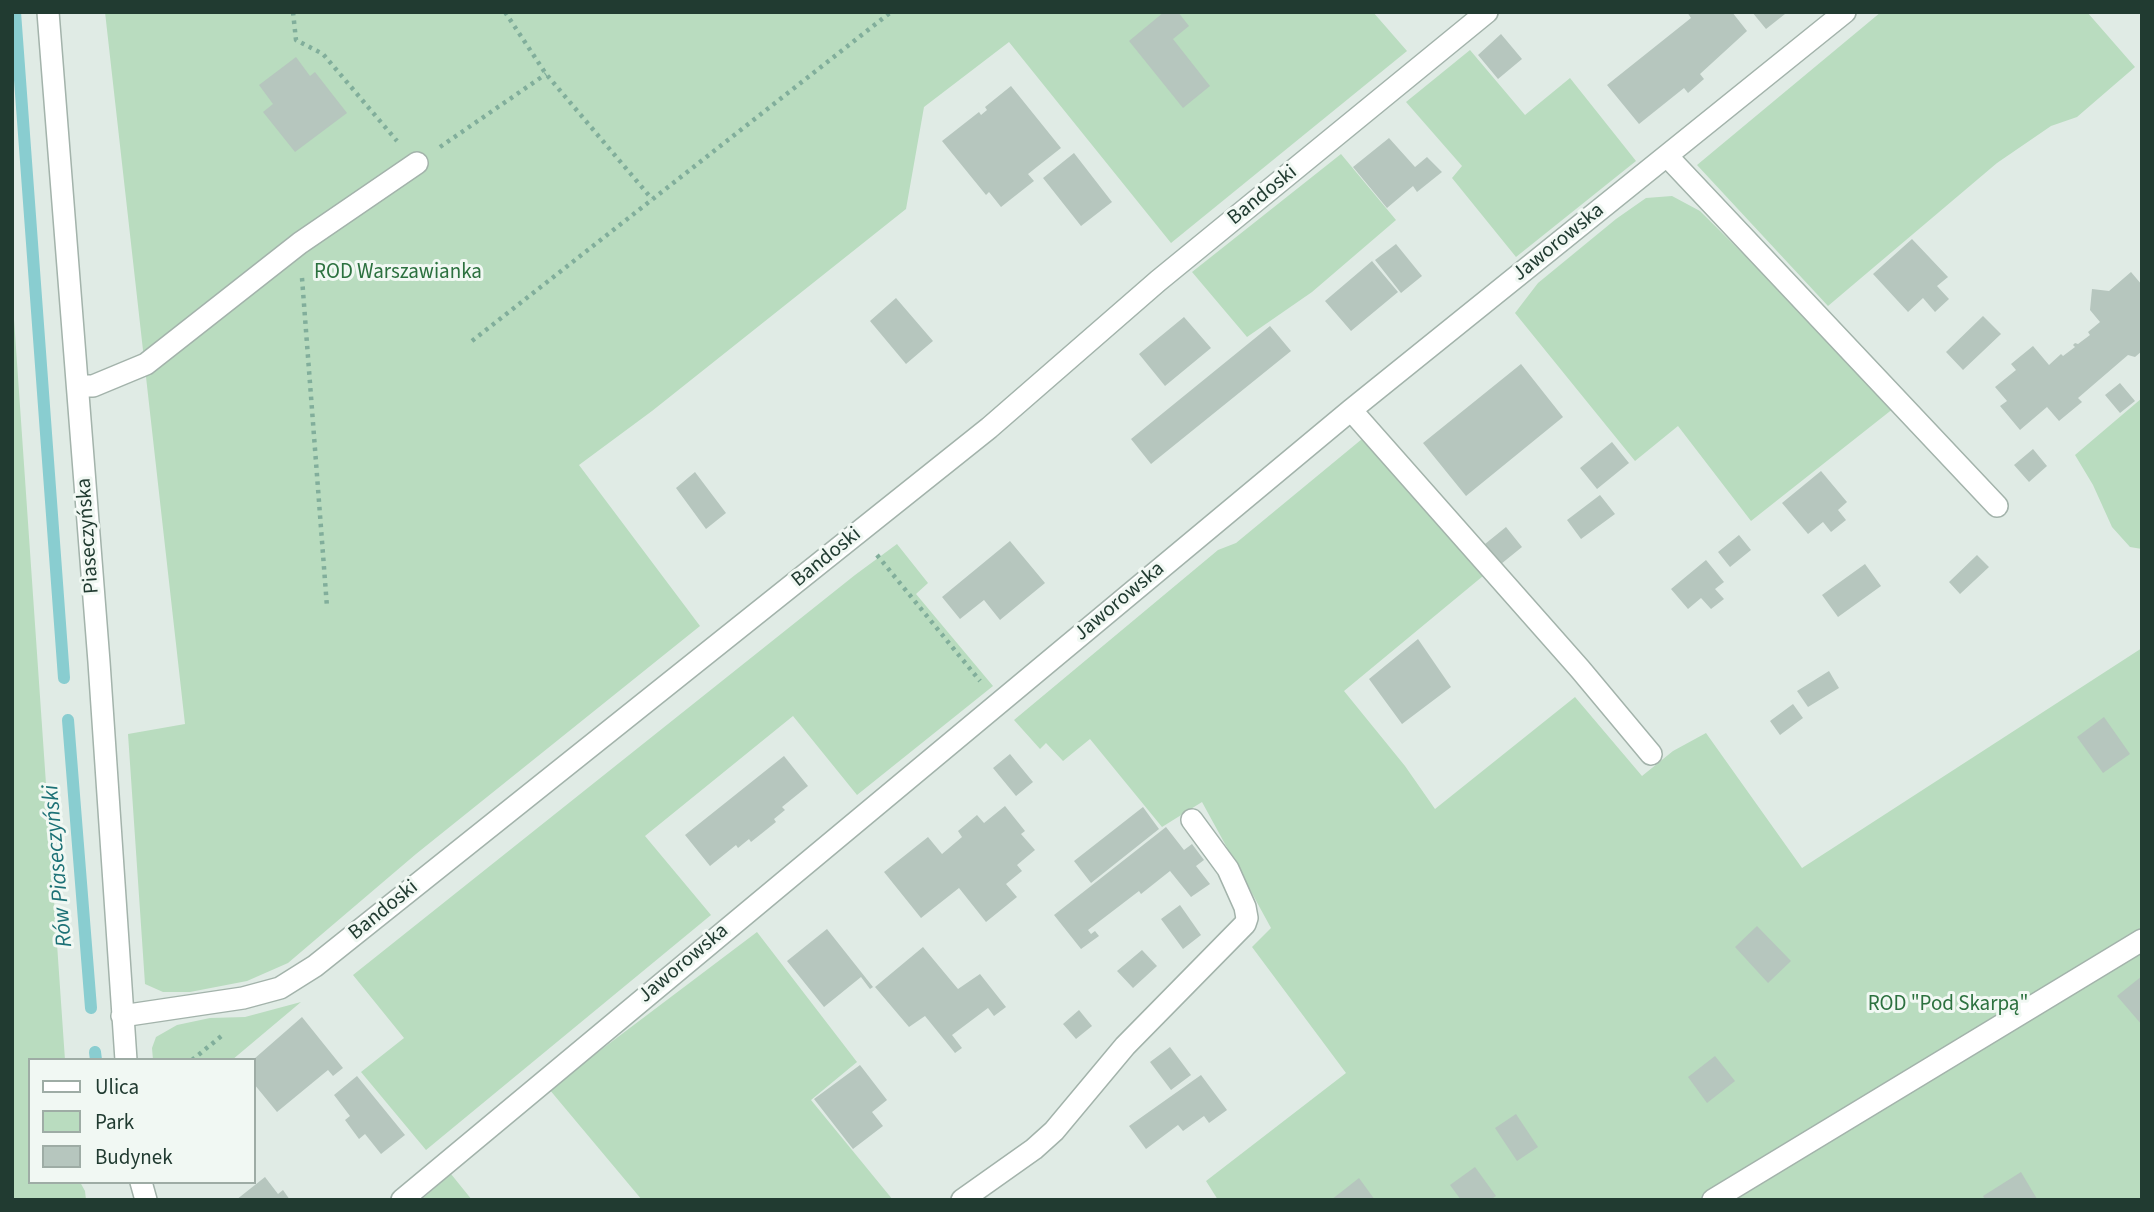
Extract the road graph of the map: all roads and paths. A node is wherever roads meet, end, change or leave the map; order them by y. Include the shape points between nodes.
1 (48, 12) edge
2 (293, 12) edge
3 (505, 12) edge
4 (891, 12) edge
5 (1487, 12) edge
6 (1846, 12) edge
7 (546, 74) junction
8 (1667, 156) junction
9 (417, 163) junction
10 (652, 200) junction
11 (300, 243) junction
12 (472, 341) dead end
13 (78, 386) junction
14 (1351, 410) junction
15 (1997, 506) dead end
16 (859, 533) junction
17 (327, 607) dead end
18 (998, 703) junction
19 (1651, 754) dead end
20 (1192, 820) dead end
21 (2142, 940) edge
22 (122, 1016) junction
23 (126, 1058) edge
24 (402, 1200) edge
25 (962, 1200) edge
26 (1713, 1200) edge

1 - 13 street, Piaseczyńska
2 - 9 path via 296,40 323,54
3 - 7 path
4 - 10 path
5 - 16 street, Bandoski
6 - 8 street, Jaworowska
7 - 9 path
7 - 10 path
8 - 14 street, Jaworowska
8 - 15 street
9 - 11 street
10 - 12 path
11 - 13 street via 146,363 93,386
11 - 17 path
13 - 22 street, Piaseczyńska
14 - 18 street, Jaworowska
14 - 19 street
16 - 18 path
16 - 22 street, Bandoski via 315,966 280,988 243,998
18 - 24 street, Jaworowska
20 - 25 street via 1228,869 1245,907 1245,923 1125,1046 1054,1131
21 - 26 street
22 - 23 street, Piaseczyńska

